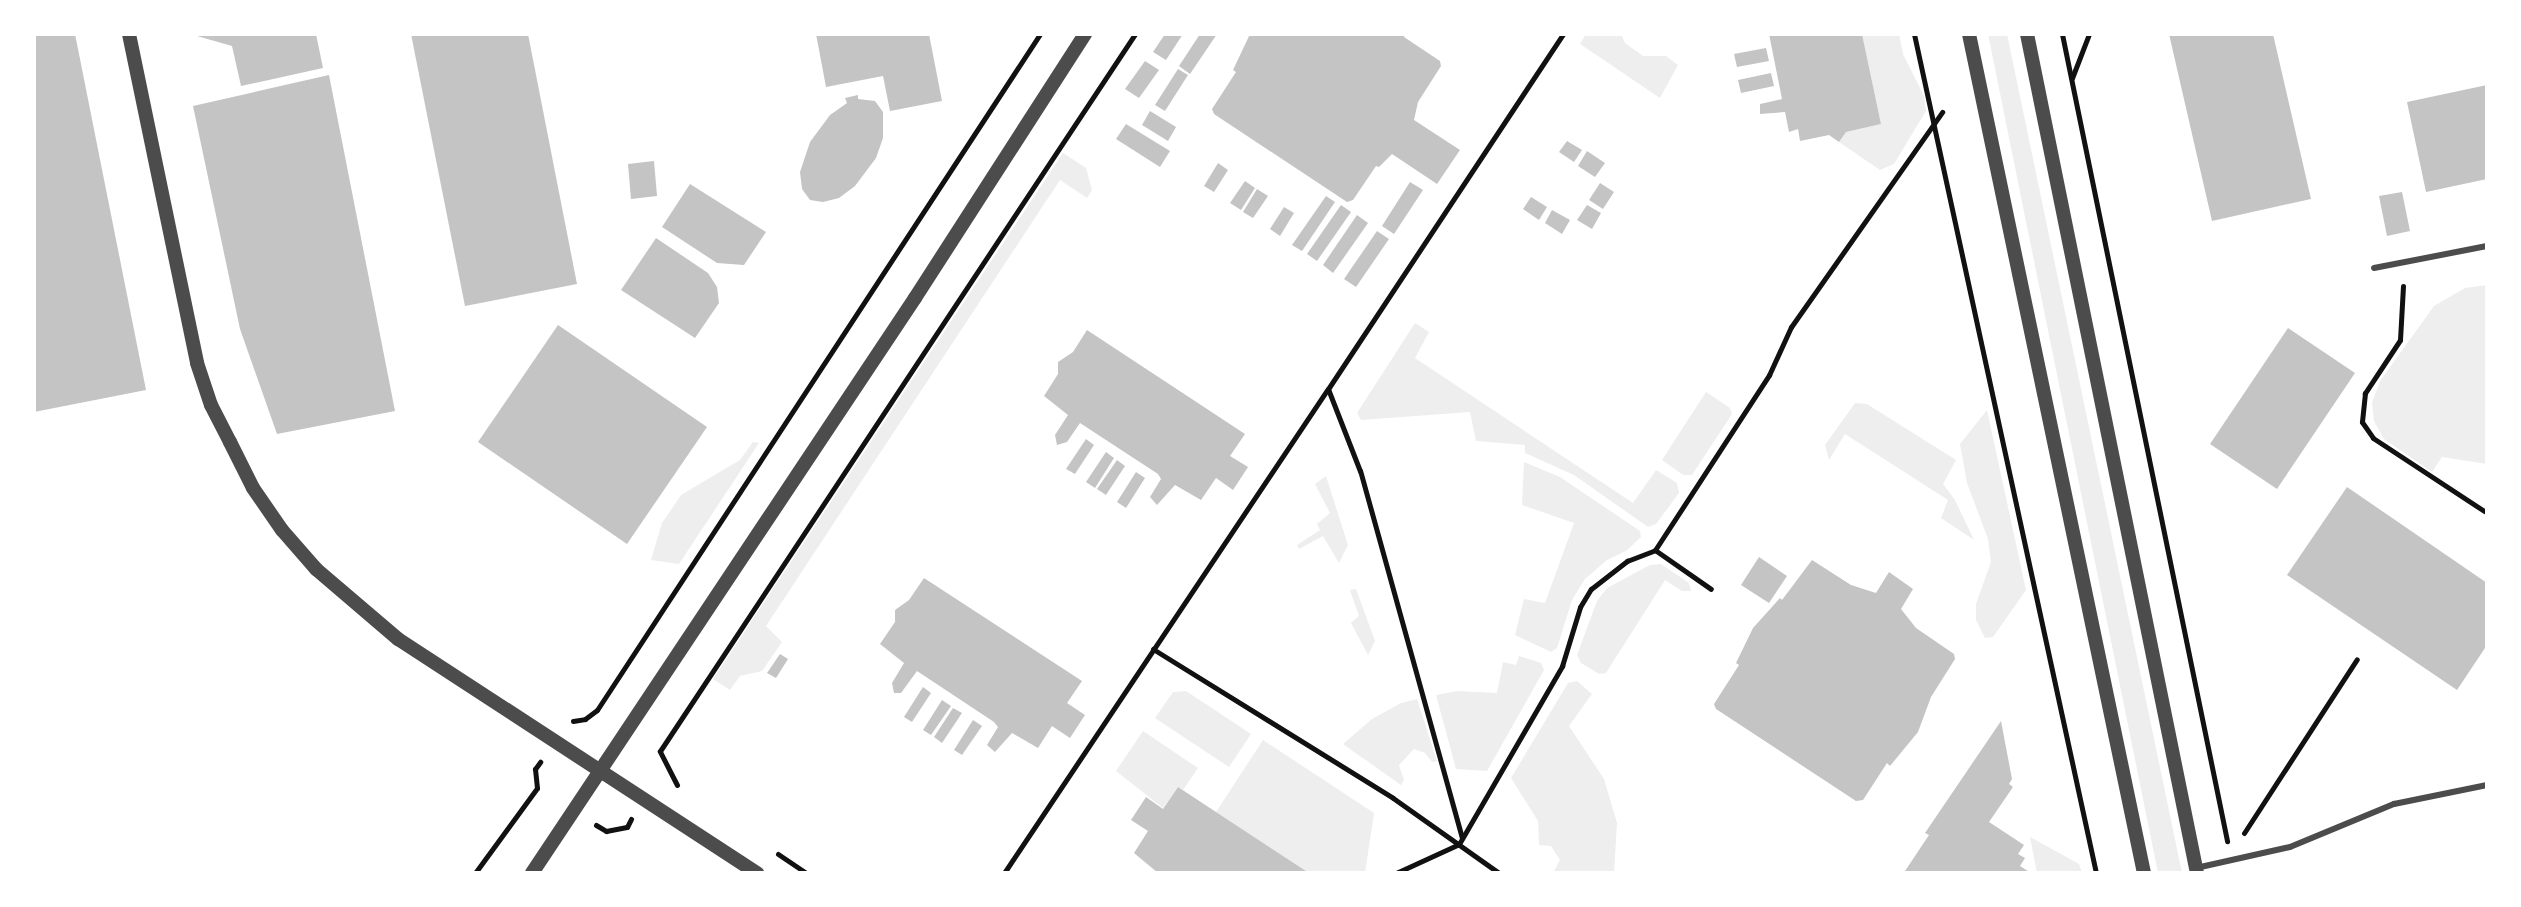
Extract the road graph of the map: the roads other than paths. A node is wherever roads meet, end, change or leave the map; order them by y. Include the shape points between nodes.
1 (129, 34) edge
2 (1085, 34) edge
3 (1969, 34) edge
4 (2027, 34) edge
5 (2487, 246) edge
6 (2374, 268) dead end
7 (601, 770) junction
8 (2487, 785) edge
9 (2196, 870) edge
10 (532, 873) edge
11 (757, 873) edge
12 (2144, 873) edge

1 - 7 street via 197,363 211,405 253,488 299,549 356,605 398,639
2 - 7 street
3 - 12 street
4 - 9 street
5 - 6 lane
7 - 10 street
7 - 11 street
8 - 9 lane via 2394,804 2302,843

